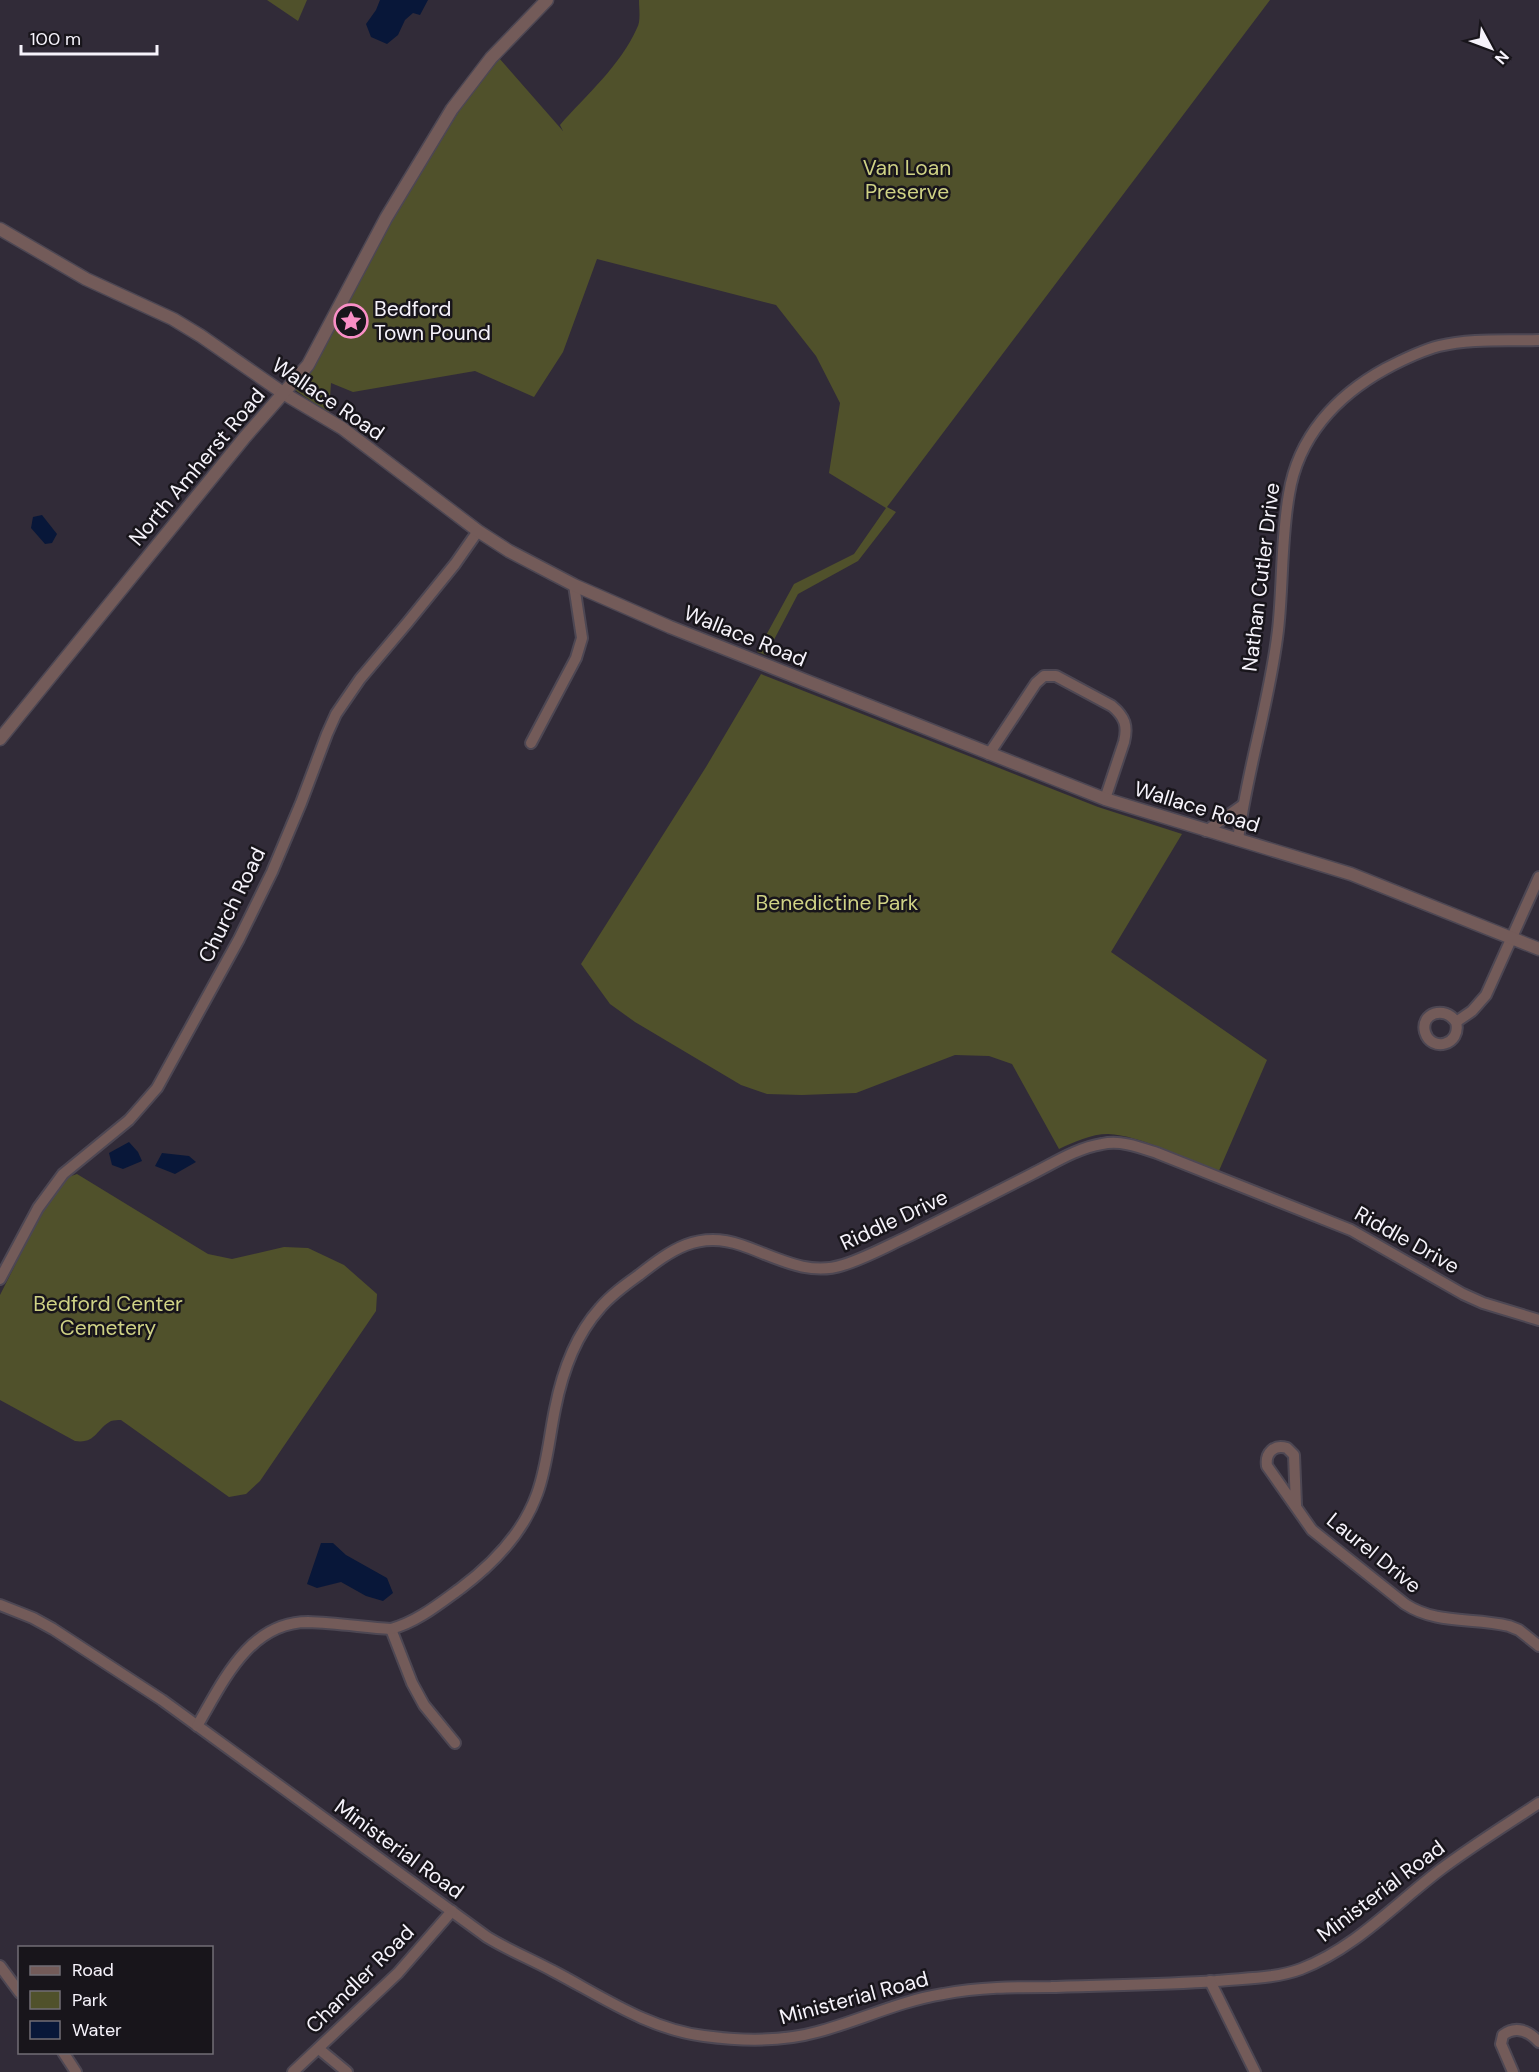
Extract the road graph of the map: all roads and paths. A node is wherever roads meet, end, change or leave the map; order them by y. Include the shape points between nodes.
1 (547, 0) edge
2 (0, 229) edge
3 (1539, 340) edge
4 (283, 393) junction
5 (478, 531) junction
6 (574, 585) junction
7 (0, 739) edge
8 (531, 743) dead end
9 (989, 754) junction
10 (1105, 799) junction
11 (1243, 805) junction
12 (1206, 831) junction
13 (1238, 840) junction
14 (1539, 877) edge
15 (1512, 939) junction
16 (1539, 950) edge
17 (1456, 1022) dead end
18 (0, 1279) edge
19 (1539, 1320) edge
20 (1296, 1505) junction
21 (0, 1605) edge
22 (391, 1629) junction
23 (1539, 1646) edge
24 (197, 1726) junction
25 (455, 1743) dead end
26 (1539, 1803) edge
27 (452, 1911) junction
28 (0, 1966) edge
29 (1210, 1981) junction
30 (18, 1990) edge
31 (1539, 2042) edge
32 (319, 2049) junction
33 (64, 2054) edge
34 (76, 2072) edge
35 (293, 2072) edge
36 (347, 2072) edge
37 (1255, 2072) edge
38 (1513, 2072) edge

1 - 4 street, North Amherst Road via 490,58 452,109 386,218 316,351
2 - 4 street, Wallace Road via 86,279 173,319
3 - 11 street, Nathan Cutler Drive via 1461,342 1419,352 1347,394 1312,433 1289,493 1275,650
4 - 5 street, Wallace Road via 342,428
4 - 7 street, North Amherst Road
5 - 6 street, Wallace Road
5 - 18 street, Church Road via 336,714 272,872 157,1088 129,1120 63,1174 38,1208
6 - 8 street via 582,638 576,658
6 - 9 street, Wallace Road
9 - 10 street, Wallace Road
9 - 10 street via 1036,683 1044,676 1056,676 1112,706 1126,722 1124,742
10 - 12 street, Wallace Road
11 - 12 street
11 - 13 street, Nathan Cutler Drive
12 - 13 street, Wallace Road
13 - 15 street, Wallace Road via 1351,874
14 - 15 street
15 - 16 street, Wallace Road
15 - 17 street via 1486,995
19 - 22 street, Riddle Drive via 1463,1294 1341,1226 1157,1153 1114,1142 1072,1154 842,1266 809,1268 739,1244 697,1241 659,1259 600,1307 587,1323 561,1381 537,1495 517,1532 497,1557 465,1585 413,1621
20 - 20 street, Laurel Drive via 1268,1466 1270,1452 1278,1447 1287,1448 1294,1455
20 - 23 street, Laurel Drive via 1312,1530 1414,1610 1444,1619 1509,1626
21 - 24 street, Ministerial Road via 53,1629
22 - 24 street, Riddle Drive via 307,1622 265,1635 243,1652 231,1668
22 - 25 street via 416,1691
24 - 27 street, Ministerial Road
26 - 29 street, Ministerial Road via 1441,1870 1337,1952 1290,1972
27 - 29 street, Ministerial Road via 506,1948 642,2019 682,2033 724,2038 798,2037 920,1999 962,1991
27 - 32 street, Chandler Road via 398,1973
28 - 30 street
29 - 37 street
31 - 38 street via 1521,2030 1503,2035 1501,2044
32 - 35 street, Chandler Road
32 - 36 street
33 - 34 street

